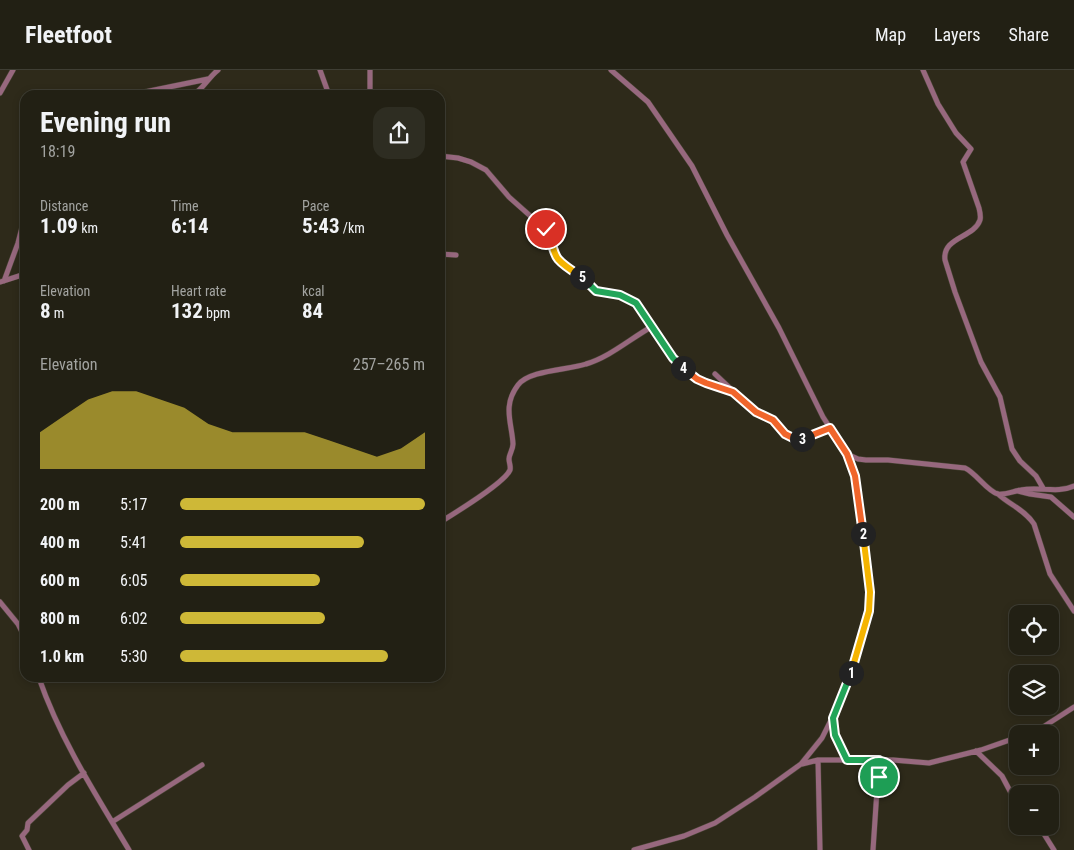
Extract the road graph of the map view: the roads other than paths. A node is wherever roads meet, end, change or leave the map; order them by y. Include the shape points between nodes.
1 (13, 70) edge
2 (218, 70) edge
3 (320, 70) edge
4 (370, 70) edge
5 (611, 70) edge
6 (923, 70) edge
7 (208, 79) junction
8 (154, 90) edge
9 (200, 90) edge
10 (328, 90) edge
11 (370, 90) edge
12 (0, 93) edge
13 (445, 157) edge
14 (20, 235) edge
15 (445, 254) edge
16 (456, 255) dead end
17 (20, 276) edge
18 (2, 282) edge
19 (653, 326) junction
20 (716, 374) dead end
21 (733, 392) junction
22 (830, 428) junction
23 (847, 454) junction
24 (1074, 486) edge
25 (1043, 488) junction
26 (1017, 490) junction
27 (998, 494) junction
28 (1074, 517) edge
29 (445, 519) edge
30 (0, 602) edge
31 (1074, 611) edge
32 (20, 628) edge
33 (41, 682) edge
34 (1074, 707) edge
35 (833, 718) junction
36 (1046, 725) edge
37 (1009, 740) edge
38 (976, 751) junction
39 (818, 760) junction
40 (847, 760) junction
41 (879, 760) junction
42 (801, 764) junction
43 (202, 765) dead end
44 (84, 773) junction
45 (1009, 789) edge
46 (112, 822) junction
47 (1045, 835) edge
48 (29, 850) edge
49 (129, 850) edge
50 (634, 850) edge
51 (820, 850) edge
52 (873, 850) edge
53 (1054, 850) edge

1 - 12 street
2 - 7 street
3 - 10 street
4 - 11 street
5 - 22 street via 648,102 692,166
6 - 25 street via 938,104 956,133 971,149 963,162 980,208 977,225 949,245 945,260 981,362 1000,398 1013,452
7 - 8 street
7 - 9 street
13 - 19 street via 458,158 486,170 509,197 546,229 559,260 596,291 620,295 636,303
14 - 18 street
15 - 16 street
17 - 18 street
19 - 21 street via 673,358 685,370 706,383
19 - 29 street via 597,360 533,376 518,385 512,395 509,412 513,444 510,470 500,482
20 - 21 street
21 - 22 street via 793,438 810,437
22 - 23 street
23 - 27 street via 866,460 960,466 974,473
23 - 35 street via 860,504 870,592 869,611 844,694
24 - 25 street via 1063,490
25 - 26 street
26 - 27 street
26 - 28 street via 1052,496
27 - 31 street via 1014,504 1034,524 1050,574
30 - 32 street
33 - 44 street via 63,735
34 - 36 street
35 - 40 street via 835,735
35 - 42 street
37 - 38 street
38 - 41 street via 929,763
38 - 45 street via 1002,776
39 - 40 street
39 - 42 street
39 - 51 street
40 - 41 street
41 - 52 street
42 - 50 street via 715,823 684,836
43 - 46 street
44 - 46 street
44 - 48 street via 28,823 22,836
46 - 49 street
47 - 53 street

